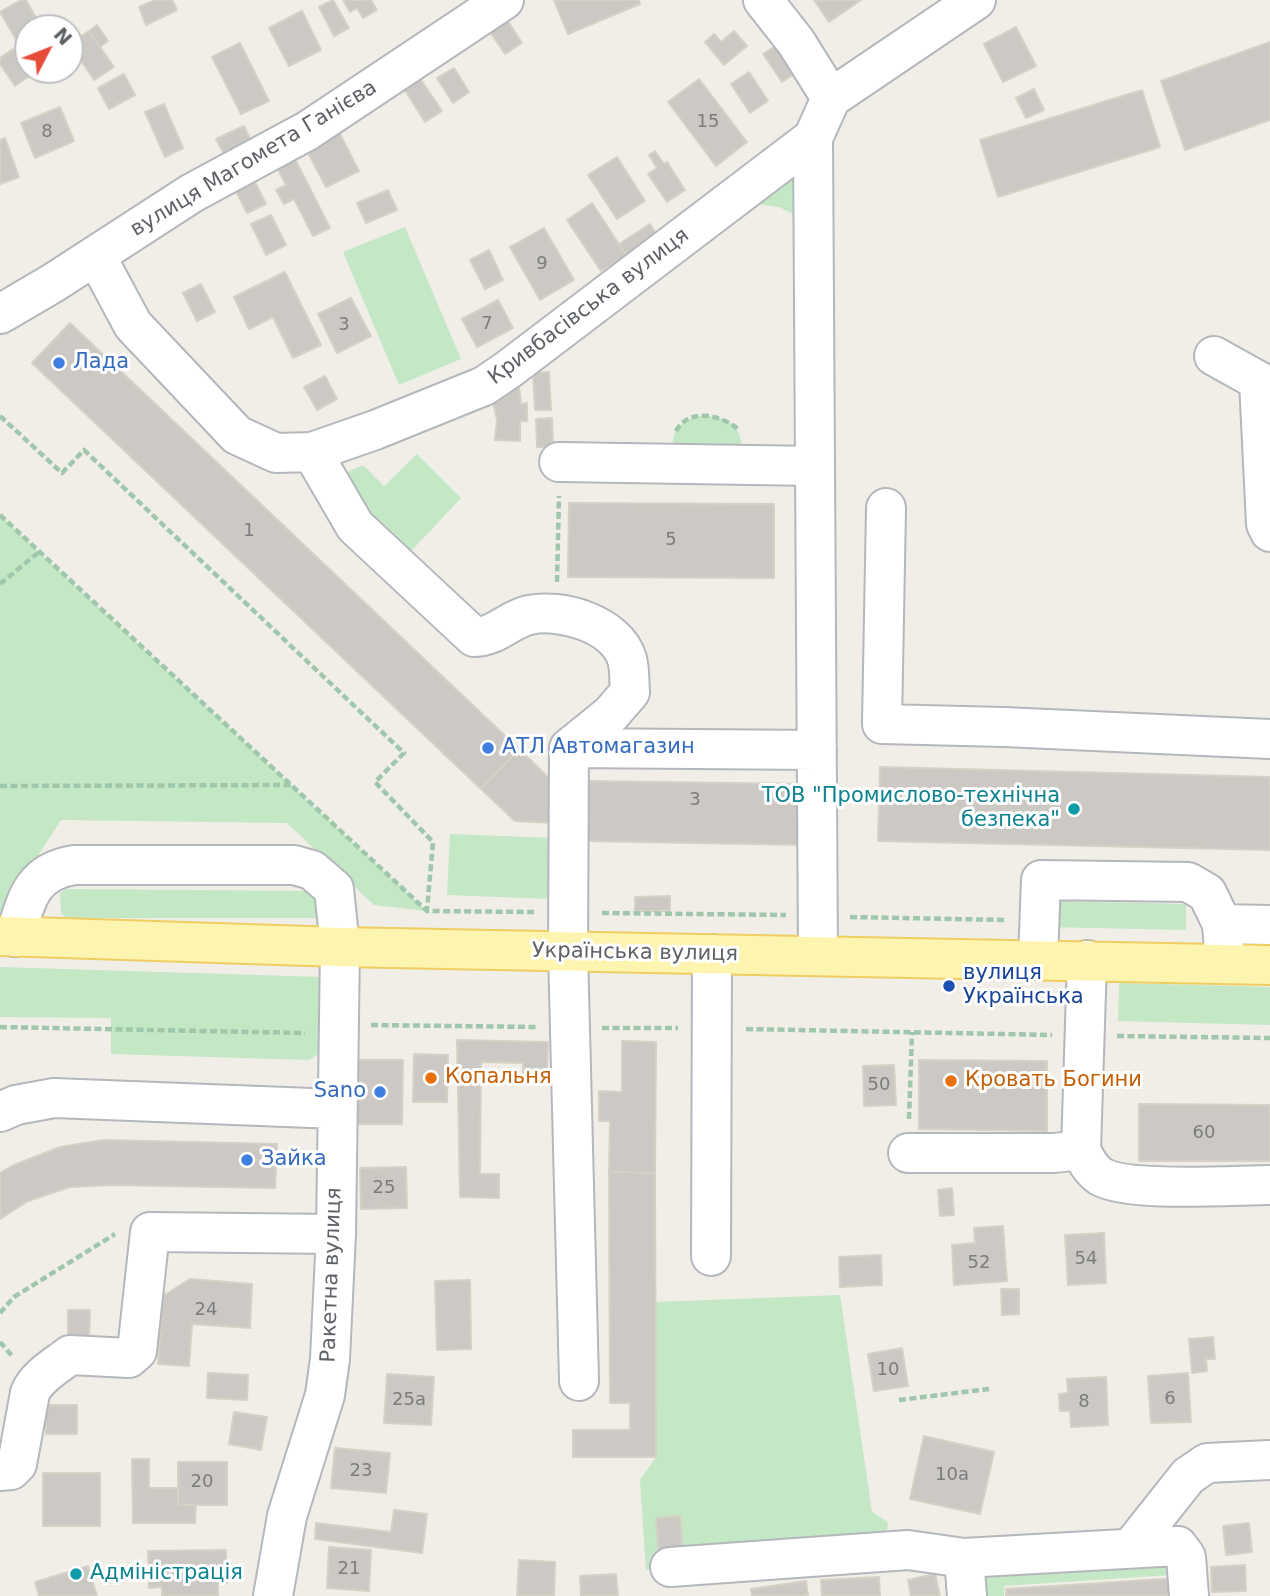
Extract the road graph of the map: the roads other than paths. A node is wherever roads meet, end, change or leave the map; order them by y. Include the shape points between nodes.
1 (505, 0) edge
2 (763, 0) edge
3 (976, 0) edge
4 (831, 98) junction
5 (813, 138) junction
6 (96, 256) junction
7 (0, 314) edge
8 (1214, 356) dead end
9 (1265, 376) edge
10 (312, 452) junction
11 (559, 461) road end
12 (814, 466) junction
13 (886, 508) dead end
14 (1270, 532) edge
15 (1270, 739) edge
16 (569, 748) junction
17 (817, 750) junction
18 (1222, 923) junction
19 (1270, 925) edge
20 (8, 937) edge
21 (340, 947) junction
22 (568, 952) junction
23 (712, 954) junction
24 (818, 956) junction
25 (1038, 959) junction
26 (1087, 960) junction
27 (1225, 964) junction
28 (1270, 965) edge
29 (337, 1109) junction
30 (0, 1112) edge
31 (1081, 1150) junction
32 (908, 1153) road end
33 (1270, 1185) edge
34 (336, 1234) junction
35 (711, 1256) dead end
36 (579, 1381) dead end
37 (1270, 1460) edge
38 (0, 1471) edge
39 (1129, 1547) junction
40 (964, 1558) junction
41 (670, 1567) dead end
42 (273, 1596) edge
43 (967, 1596) edge
44 (1189, 1596) edge

1 - 6 street, вулиця Магомета Ганієва via 307,131 202,187
2 - 4 street
3 - 4 street
4 - 5 street, Кривбасівська вулиця
5 - 10 street, Кривбасівська вулиця via 484,386
5 - 12 street
6 - 7 street, вулиця Магомета Ганієва
6 - 10 street, Кривбасівська вулиця via 133,325 237,435 276,453
8 - 9 street
9 - 14 street via 1266,524
10 - 16 street via 355,526 474,637 488,637 529,615 557,614 594,626 615,641 626,658 630,692
11 - 12 street
12 - 17 street
13 - 15 street via 882,724
16 - 17 street
16 - 22 street
17 - 24 street
18 - 19 street
18 - 25 street via 1207,893 1188,882 1041,880
18 - 27 street
20 - 21 main road, Українська вулиця
20 - 21 street, Ракетна вулиця via 26,899 55,868 294,865 312,870 334,889
21 - 22 main road, Українська вулиця
21 - 29 street, Ракетна вулиця
22 - 23 main road, Українська вулиця
22 - 36 street
23 - 24 main road, Українська вулиця
23 - 35 street
24 - 25 main road, Українська вулиця
25 - 26 main road, Українська вулиця
26 - 27 main road, Українська вулиця
26 - 31 street
27 - 28 main road, Українська вулиця
29 - 30 street via 54,1098
29 - 34 street, Ракетна вулиця
31 - 32 street
31 - 33 street via 1102,1178 1129,1185
34 - 38 street via 150,1232 137,1351 129,1358 70,1355 33,1385 17,1464
34 - 42 street, Ракетна вулиця via 325,1395 287,1516
37 - 39 street via 1206,1463 1182,1483
39 - 40 street
39 - 44 street via 1181,1549 1186,1557
40 - 41 street via 908,1550
40 - 43 street

